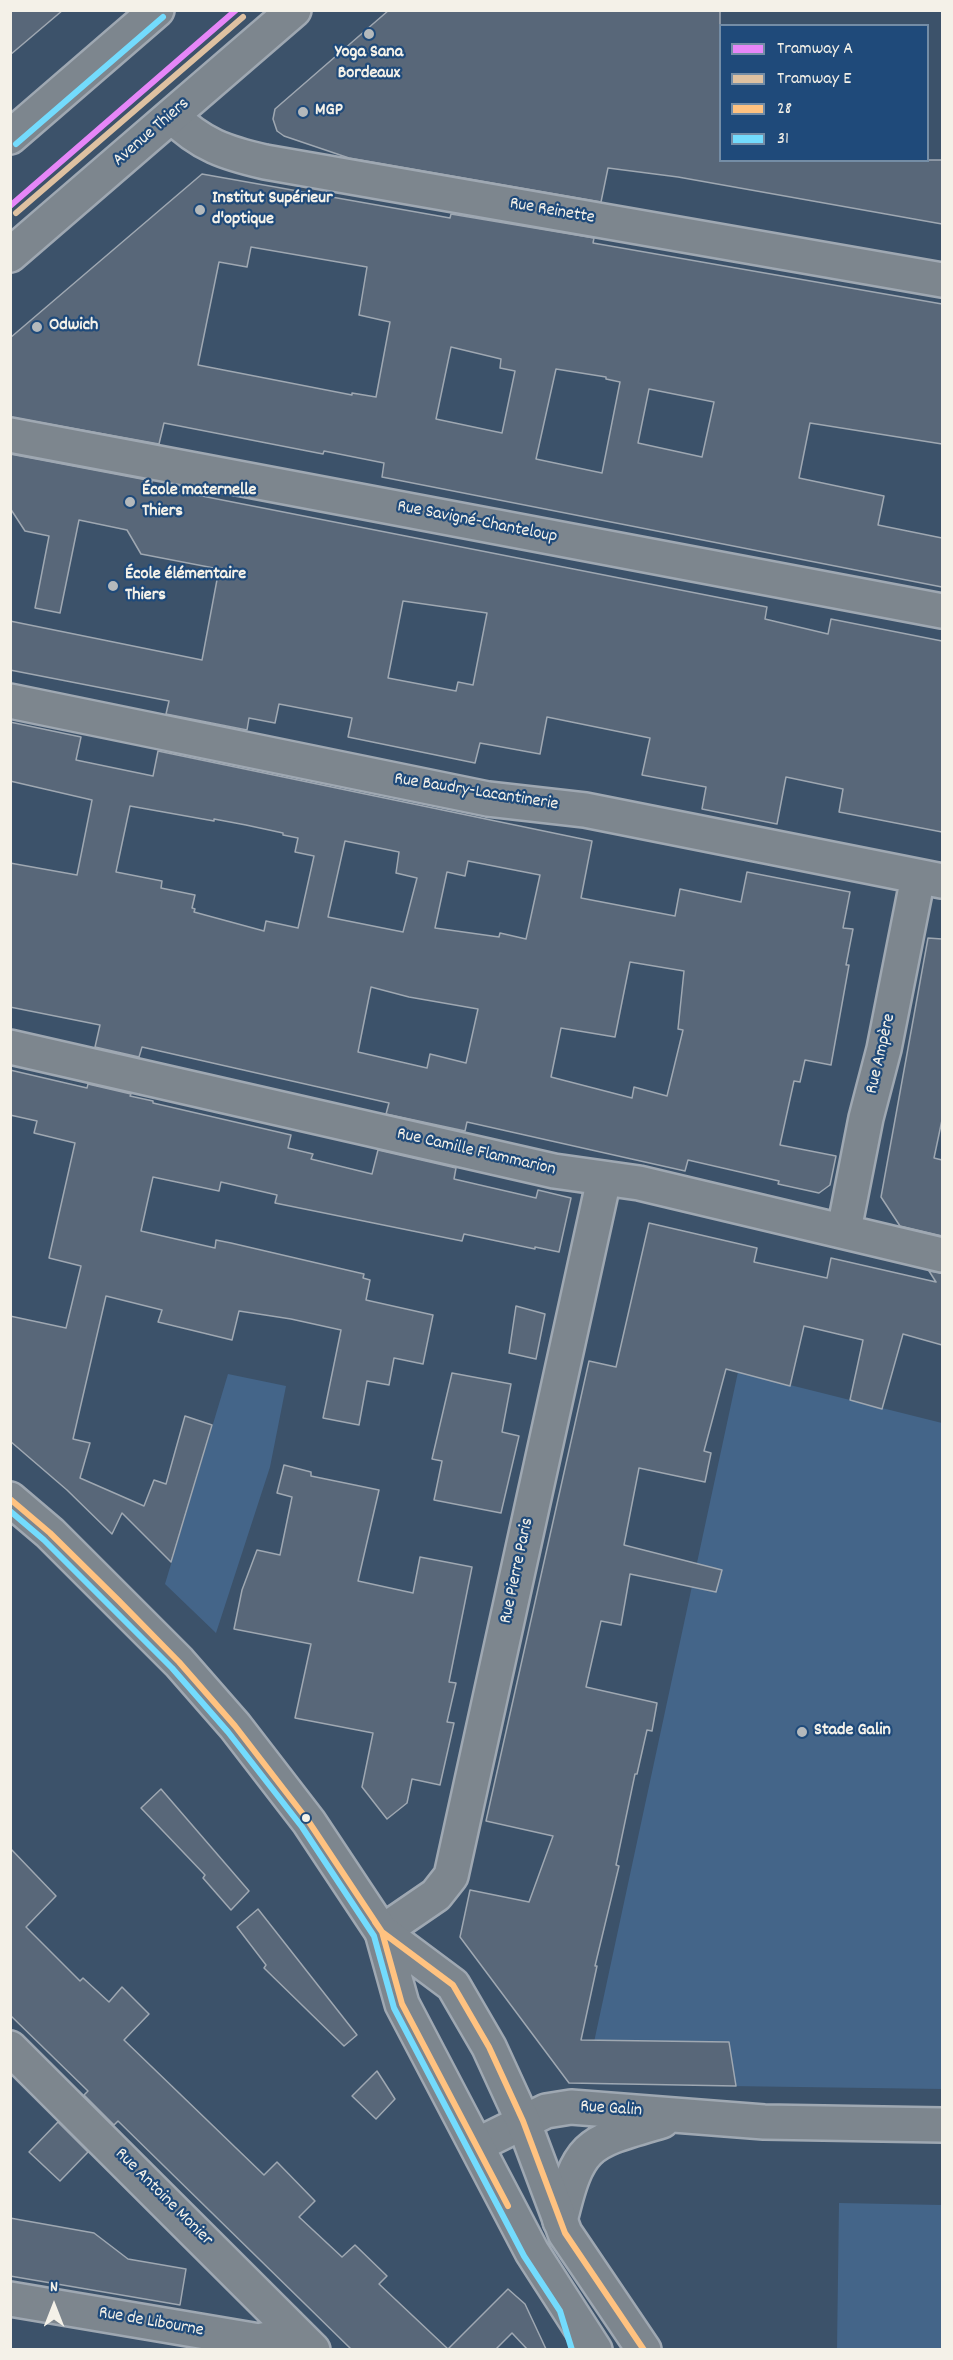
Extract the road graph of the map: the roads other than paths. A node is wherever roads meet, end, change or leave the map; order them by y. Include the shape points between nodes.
1 (157, 10) edge
2 (294, 10) edge
3 (172, 116) junction
4 (10, 137) edge
5 (10, 255) edge
6 (942, 280) edge
7 (10, 435) edge
8 (942, 611) edge
9 (10, 701) edge
10 (930, 879) edge
11 (10, 1047) edge
12 (604, 1179) junction
13 (844, 1230) junction
14 (942, 1255) edge
15 (10, 1499) edge
16 (382, 1932) junction
17 (10, 2048) edge
18 (681, 2115) junction
19 (523, 2121) junction
20 (942, 2125) edge
21 (477, 2145) junction
22 (560, 2221) junction
23 (10, 2299) edge
24 (568, 2307) junction
25 (288, 2325) junction
26 (313, 2349) edge
27 (582, 2349) edge
28 (595, 2349) edge
29 (644, 2349) edge

1 - 4 street
2 - 3 street, Avenue Thiers
3 - 5 street, Avenue Thiers
3 - 6 street, Rue Reinette via 186,130 232,155
7 - 8 street, Rue Savigné-Chanteloup
9 - 10 street, Rue Baudry-Lacantinerie via 488,799 585,810
10 - 13 street, Rue Ampère via 866,1118
11 - 12 street, Rue Camille Flammarion via 554,1171
12 - 13 street, Rue Camille Flammarion via 639,1183
12 - 16 street, Rue Pierre Paris via 451,1876 436,1895
13 - 14 street, Rue Camille Flammarion
15 - 16 street via 119,1601 235,1726 309,1822
16 - 19 street via 453,1985 489,2047
16 - 21 street via 402,2004
17 - 25 street, Rue Antoine Monier
18 - 19 street, Rue Galin via 571,2107 546,2111
18 - 20 street, Rue Galin via 764,2122
18 - 22 street via 611,2136 585,2152 567,2190
19 - 21 street, Rue Galin
19 - 22 street
21 - 24 street via 532,2252
22 - 29 street
23 - 25 street, Rue de Libourne via 259,2341 274,2337
24 - 27 street
24 - 28 street
25 - 26 street, Rue Antoine Monier

